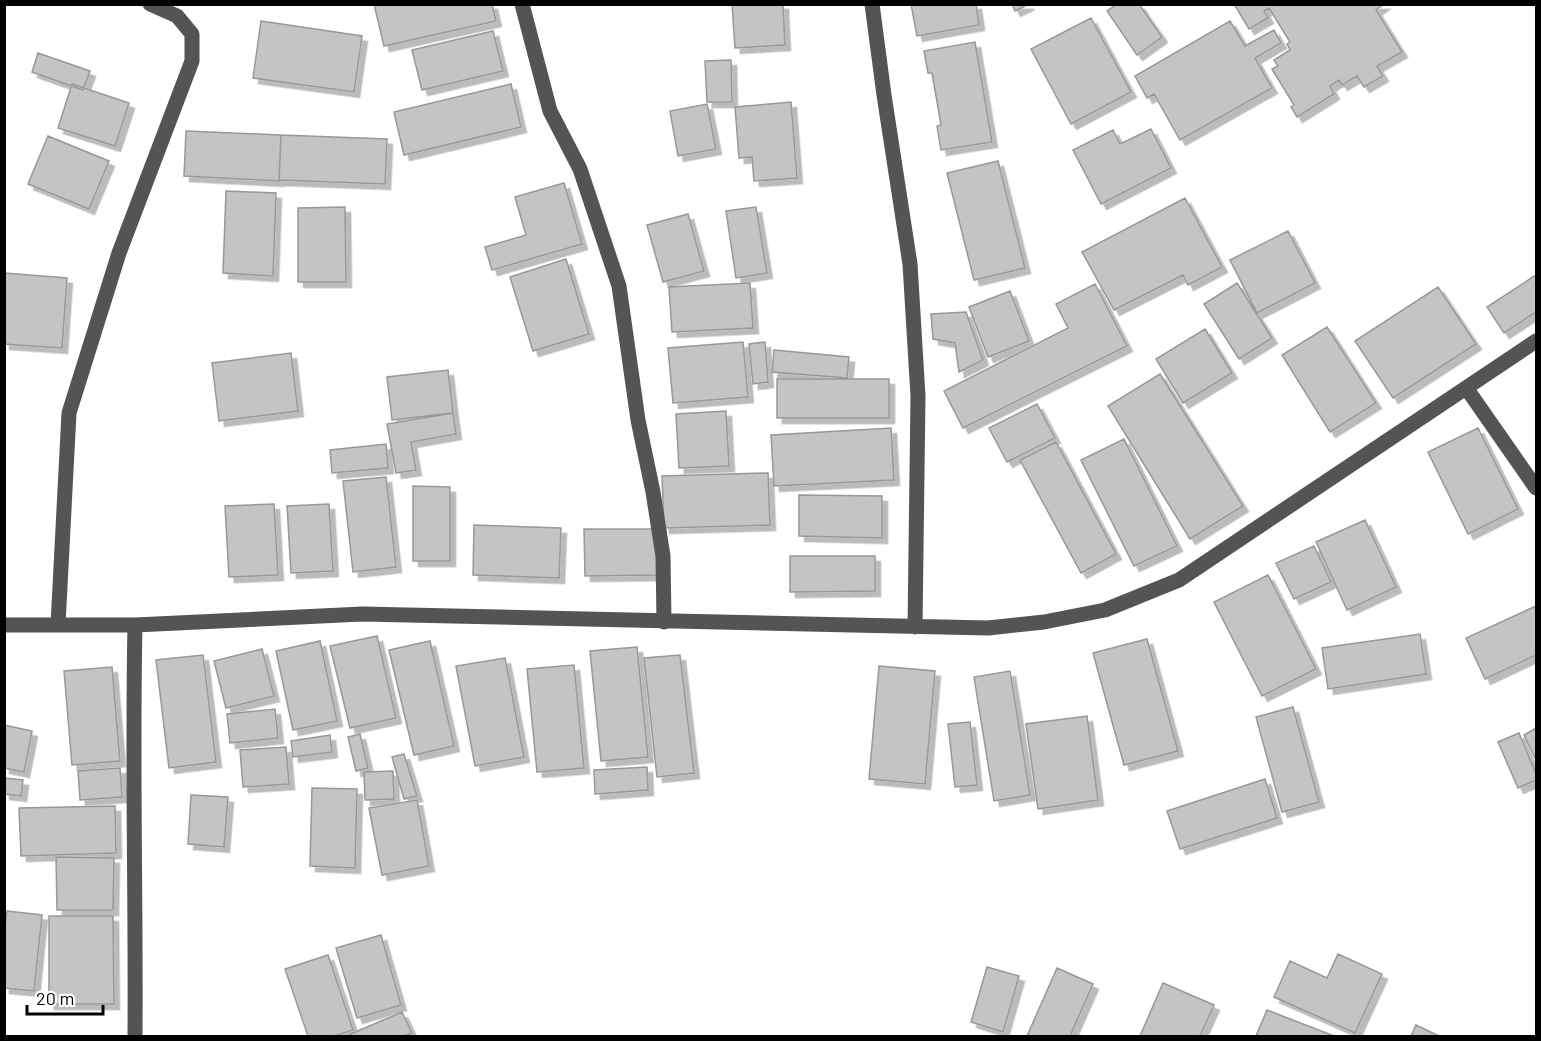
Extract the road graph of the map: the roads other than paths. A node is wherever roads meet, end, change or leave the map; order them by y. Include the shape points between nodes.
1 (150, 4) edge
2 (522, 4) edge
3 (872, 4) edge
4 (1536, 341) edge
5 (1467, 389) junction
6 (1536, 488) edge
7 (664, 622) junction
8 (4, 625) edge
9 (58, 625) junction
10 (135, 625) junction
11 (915, 627) junction
12 (135, 1036) edge

1 - 9 street via 177,16 192,34 192,61 119,253 69,413
2 - 7 street via 550,111 580,169 619,286 663,556
3 - 11 street via 910,264 918,396
4 - 5 street
5 - 6 street
5 - 11 street via 1179,580 1105,610 1044,622 988,628
7 - 10 street via 362,614
7 - 11 street
8 - 9 street
9 - 10 street
10 - 12 street

